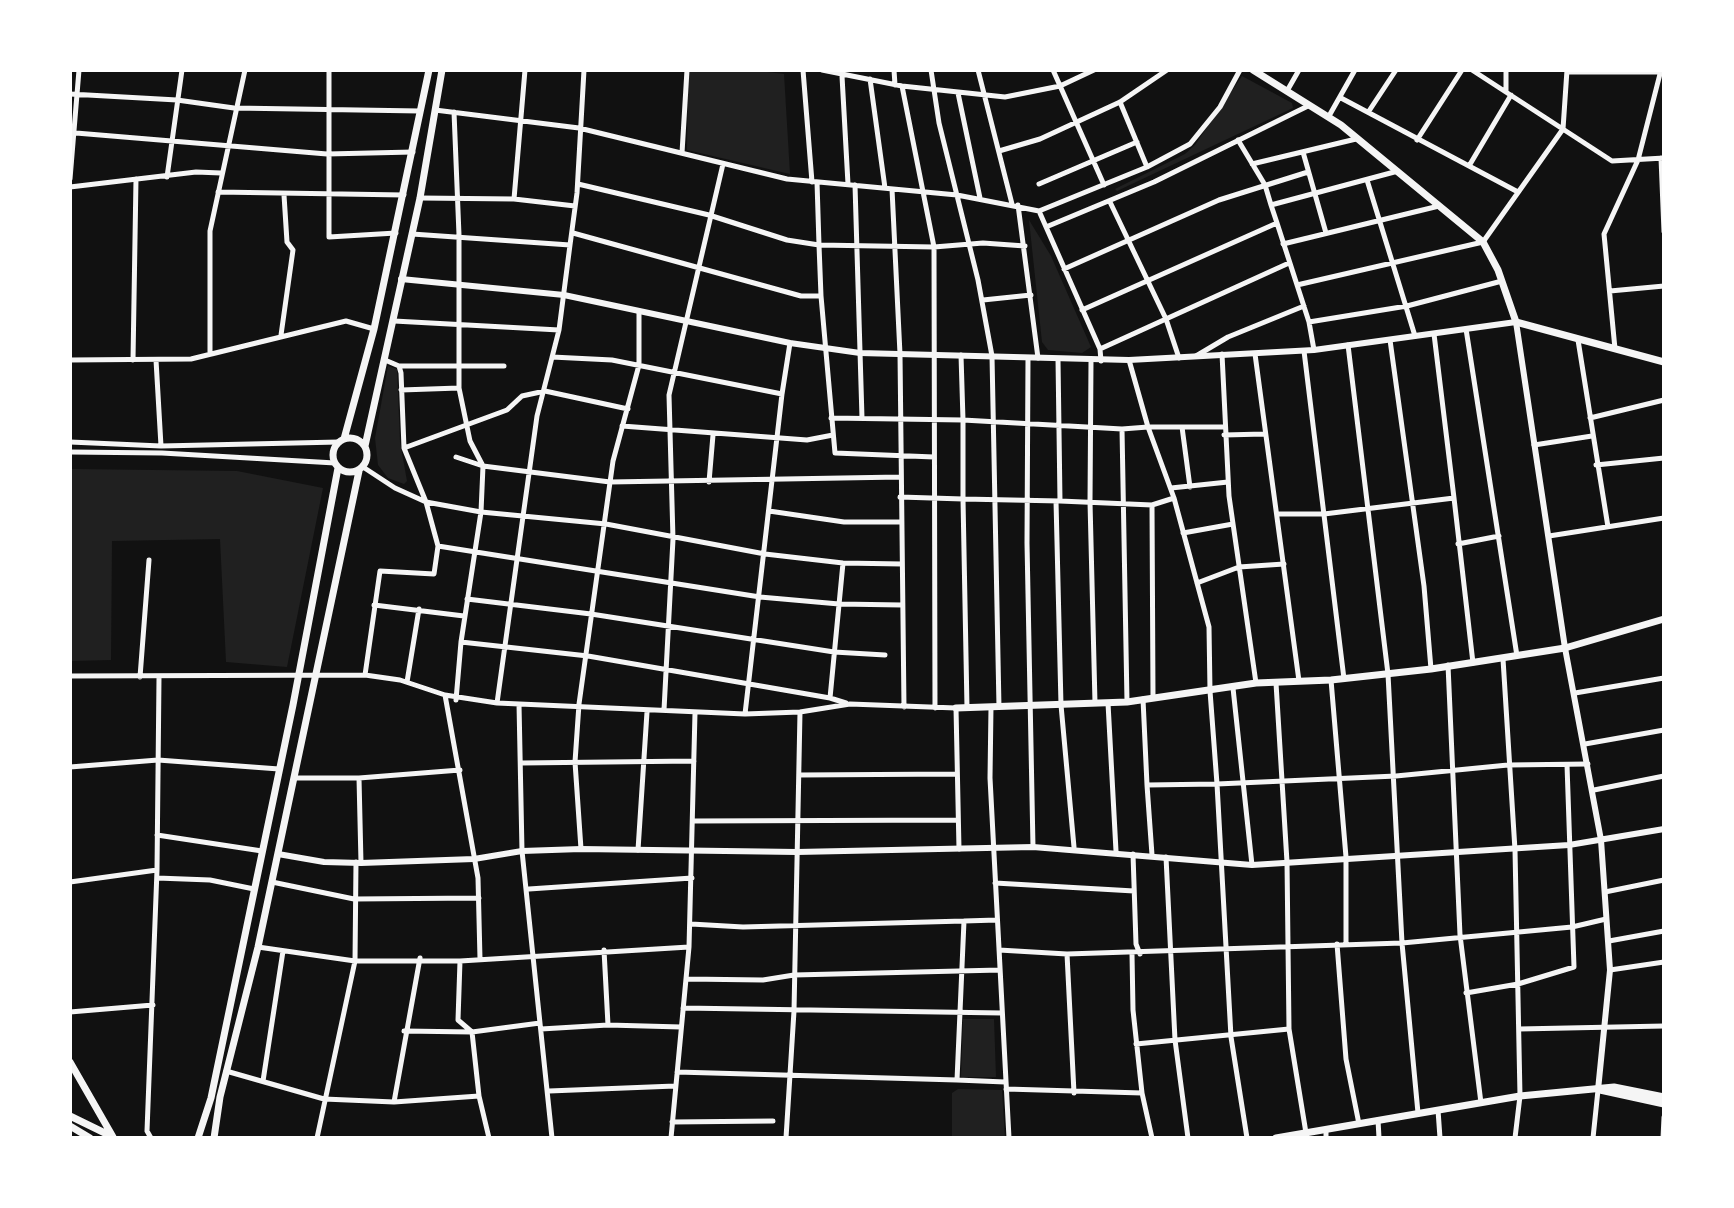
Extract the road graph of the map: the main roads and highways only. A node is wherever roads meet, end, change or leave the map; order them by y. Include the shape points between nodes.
1 (429, 70) edge
2 (442, 70) edge
3 (1253, 70) edge
4 (1664, 362) edge
5 (342, 441) junction
6 (365, 446) junction
7 (337, 465) junction
8 (361, 469) junction
9 (1664, 621) edge
10 (956, 708) road end
11 (70, 1062) edge
12 (1598, 1090) junction
13 (1664, 1097) edge
14 (1664, 1104) edge
15 (70, 1116) edge
16 (70, 1126) edge
17 (1326, 1134) edge
18 (1296, 1136) edge
19 (114, 1137) edge
20 (90, 1138) edge
21 (198, 1138) edge
22 (214, 1138) edge
23 (1276, 1138) edge

1 - 5 main road via 374,329
2 - 6 main road via 420,198
3 - 4 main road via 1329,116 1483,242 1516,322
5 - 6 main road via 356,439
5 - 7 main road via 333,453
6 - 8 main road via 368,458
7 - 8 main road via 348,472
7 - 21 main road via 298,678 211,1098
8 - 22 main road
9 - 10 main road via 1565,648 1431,669 1256,683 1127,702
11 - 19 main road
12 - 13 main road via 1614,1087
12 - 14 main road
12 - 17 main road via 1520,1096
15 - 19 main road
16 - 20 main road
17 - 18 main road
18 - 23 main road

